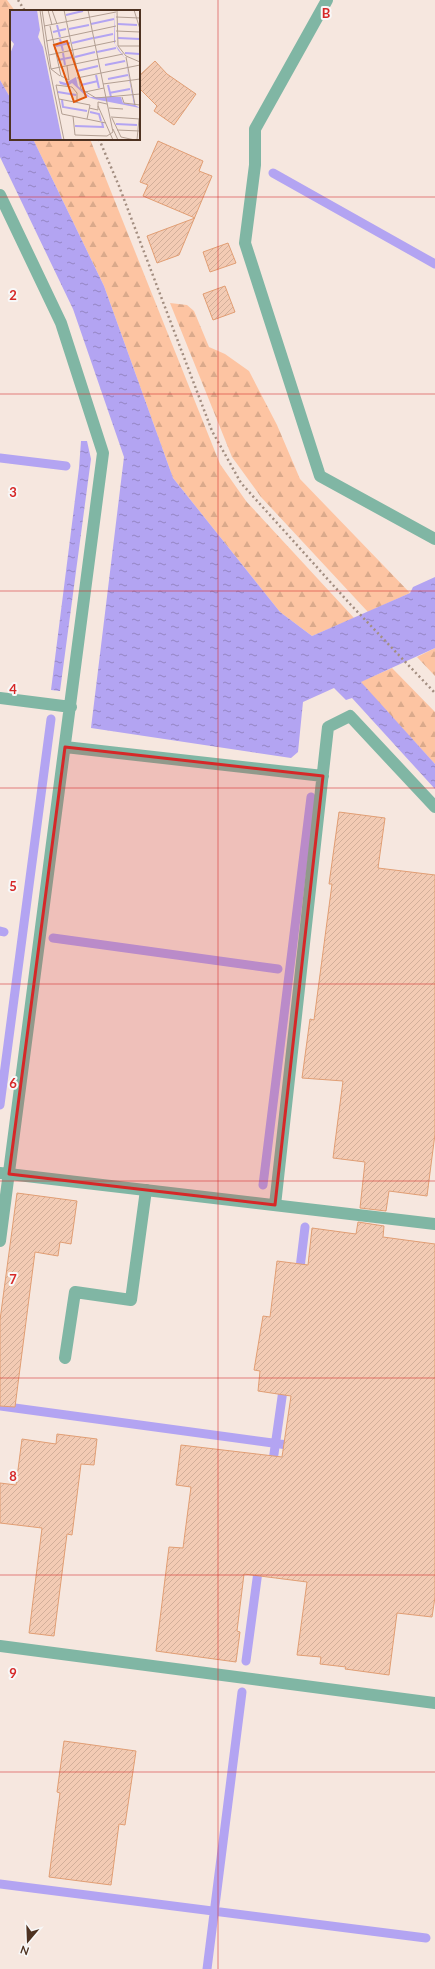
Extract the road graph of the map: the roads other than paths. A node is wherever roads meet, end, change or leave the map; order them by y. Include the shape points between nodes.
1 (327, 0) edge
2 (0, 195) edge
3 (435, 538) edge
4 (0, 698) edge
5 (71, 707) junction
6 (65, 747) junction
7 (323, 776) junction
8 (435, 807) edge
9 (4, 1173) edge
10 (146, 1190) junction
11 (275, 1205) junction
12 (435, 1224) edge
13 (0, 1241) edge
14 (65, 1358) dead end
15 (0, 1646) edge
16 (435, 1703) edge

1 - 3 street via 254,129 255,166 245,243 320,476
2 - 5 street via 61,323 103,453
4 - 5 street
5 - 6 street
6 - 7 street
6 - 9 street
7 - 8 street via 328,727 350,716
7 - 11 street
9 - 10 street
9 - 13 street
10 - 11 street
10 - 14 street via 131,1300 75,1292
11 - 12 street
15 - 16 street

